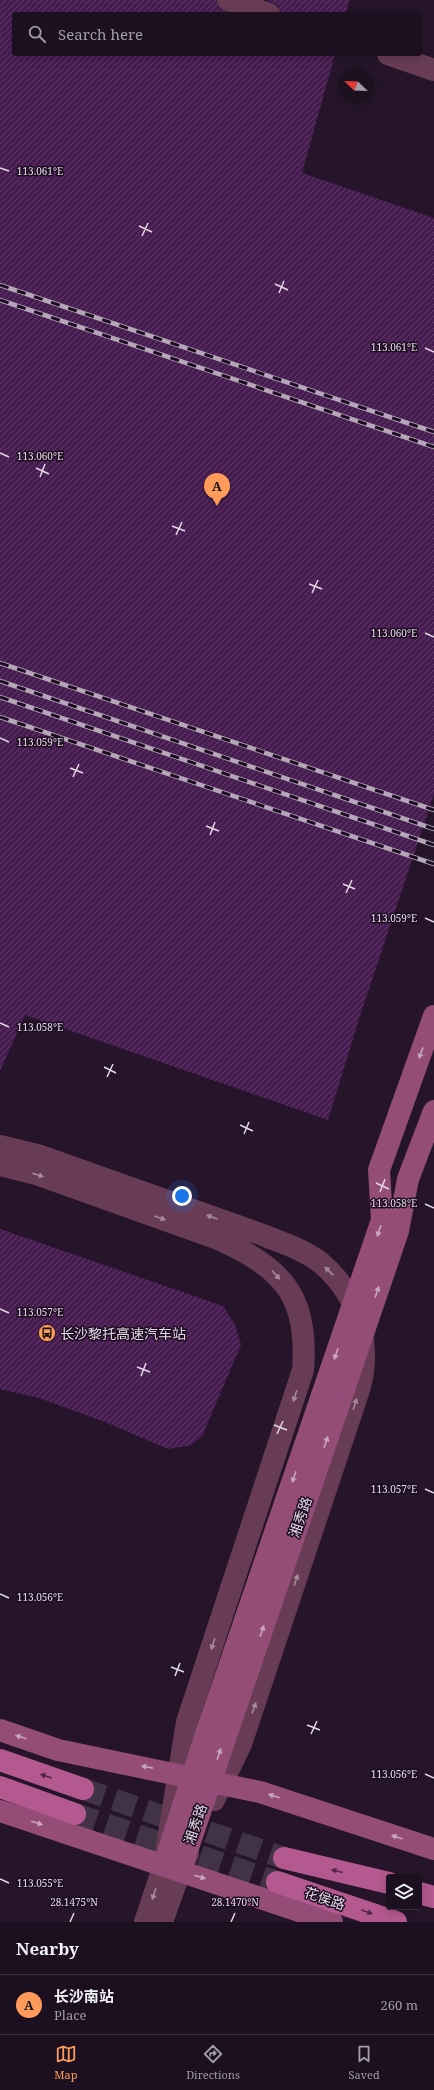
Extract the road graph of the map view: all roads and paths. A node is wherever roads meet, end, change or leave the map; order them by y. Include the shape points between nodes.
1 (228, 0) edge
2 (263, 12) edge
3 (395, 56) edge
4 (434, 64) edge
5 (434, 70) edge
6 (434, 1016) edge
7 (434, 1111) edge
8 (0, 1146) edge
9 (0, 1165) edge
10 (0, 1730) edge
11 (0, 1760) edge
12 (201, 1778) junction
13 (0, 1787) edge
14 (83, 1788) tunnel mouth
15 (0, 1811) edge
16 (75, 1814) tunnel mouth
17 (434, 1850) edge
18 (284, 1858) tunnel mouth
19 (172, 1868) junction
20 (277, 1882) tunnel mouth
21 (386, 1882) edge
22 (422, 1894) edge
23 (434, 1898) edge
24 (145, 1922) edge
25 (162, 1922) edge
26 (332, 1922) edge
27 (396, 1922) edge

1 - 2 street
3 - 4 street
3 - 5 street
6 -> 12 main road via 379,1170 382,1220
12 -> 7 main road, 湘秀路 via 398,1231 408,1179
12 -> 8 street via 242,1744 363,1374 364,1343 354,1302 320,1263 263,1235 41,1156
9 -> 12 street via 36,1174 218,1239 258,1259 274,1272 287,1288 303,1325 303,1370 188,1722
12 -> 10 main road via 58,1750
14 -> 11 main road
17 -> 12 main road via 281,1798
12 - 19 street
12 - 19 main road
13 - 16 main road
15 -> 19 main road
21 -> 18 main road, 花侯路
19 -> 24 street
19 - 25 street
19 -> 26 main road
20 -> 27 main road, 花侯路
22 - 23 main road

